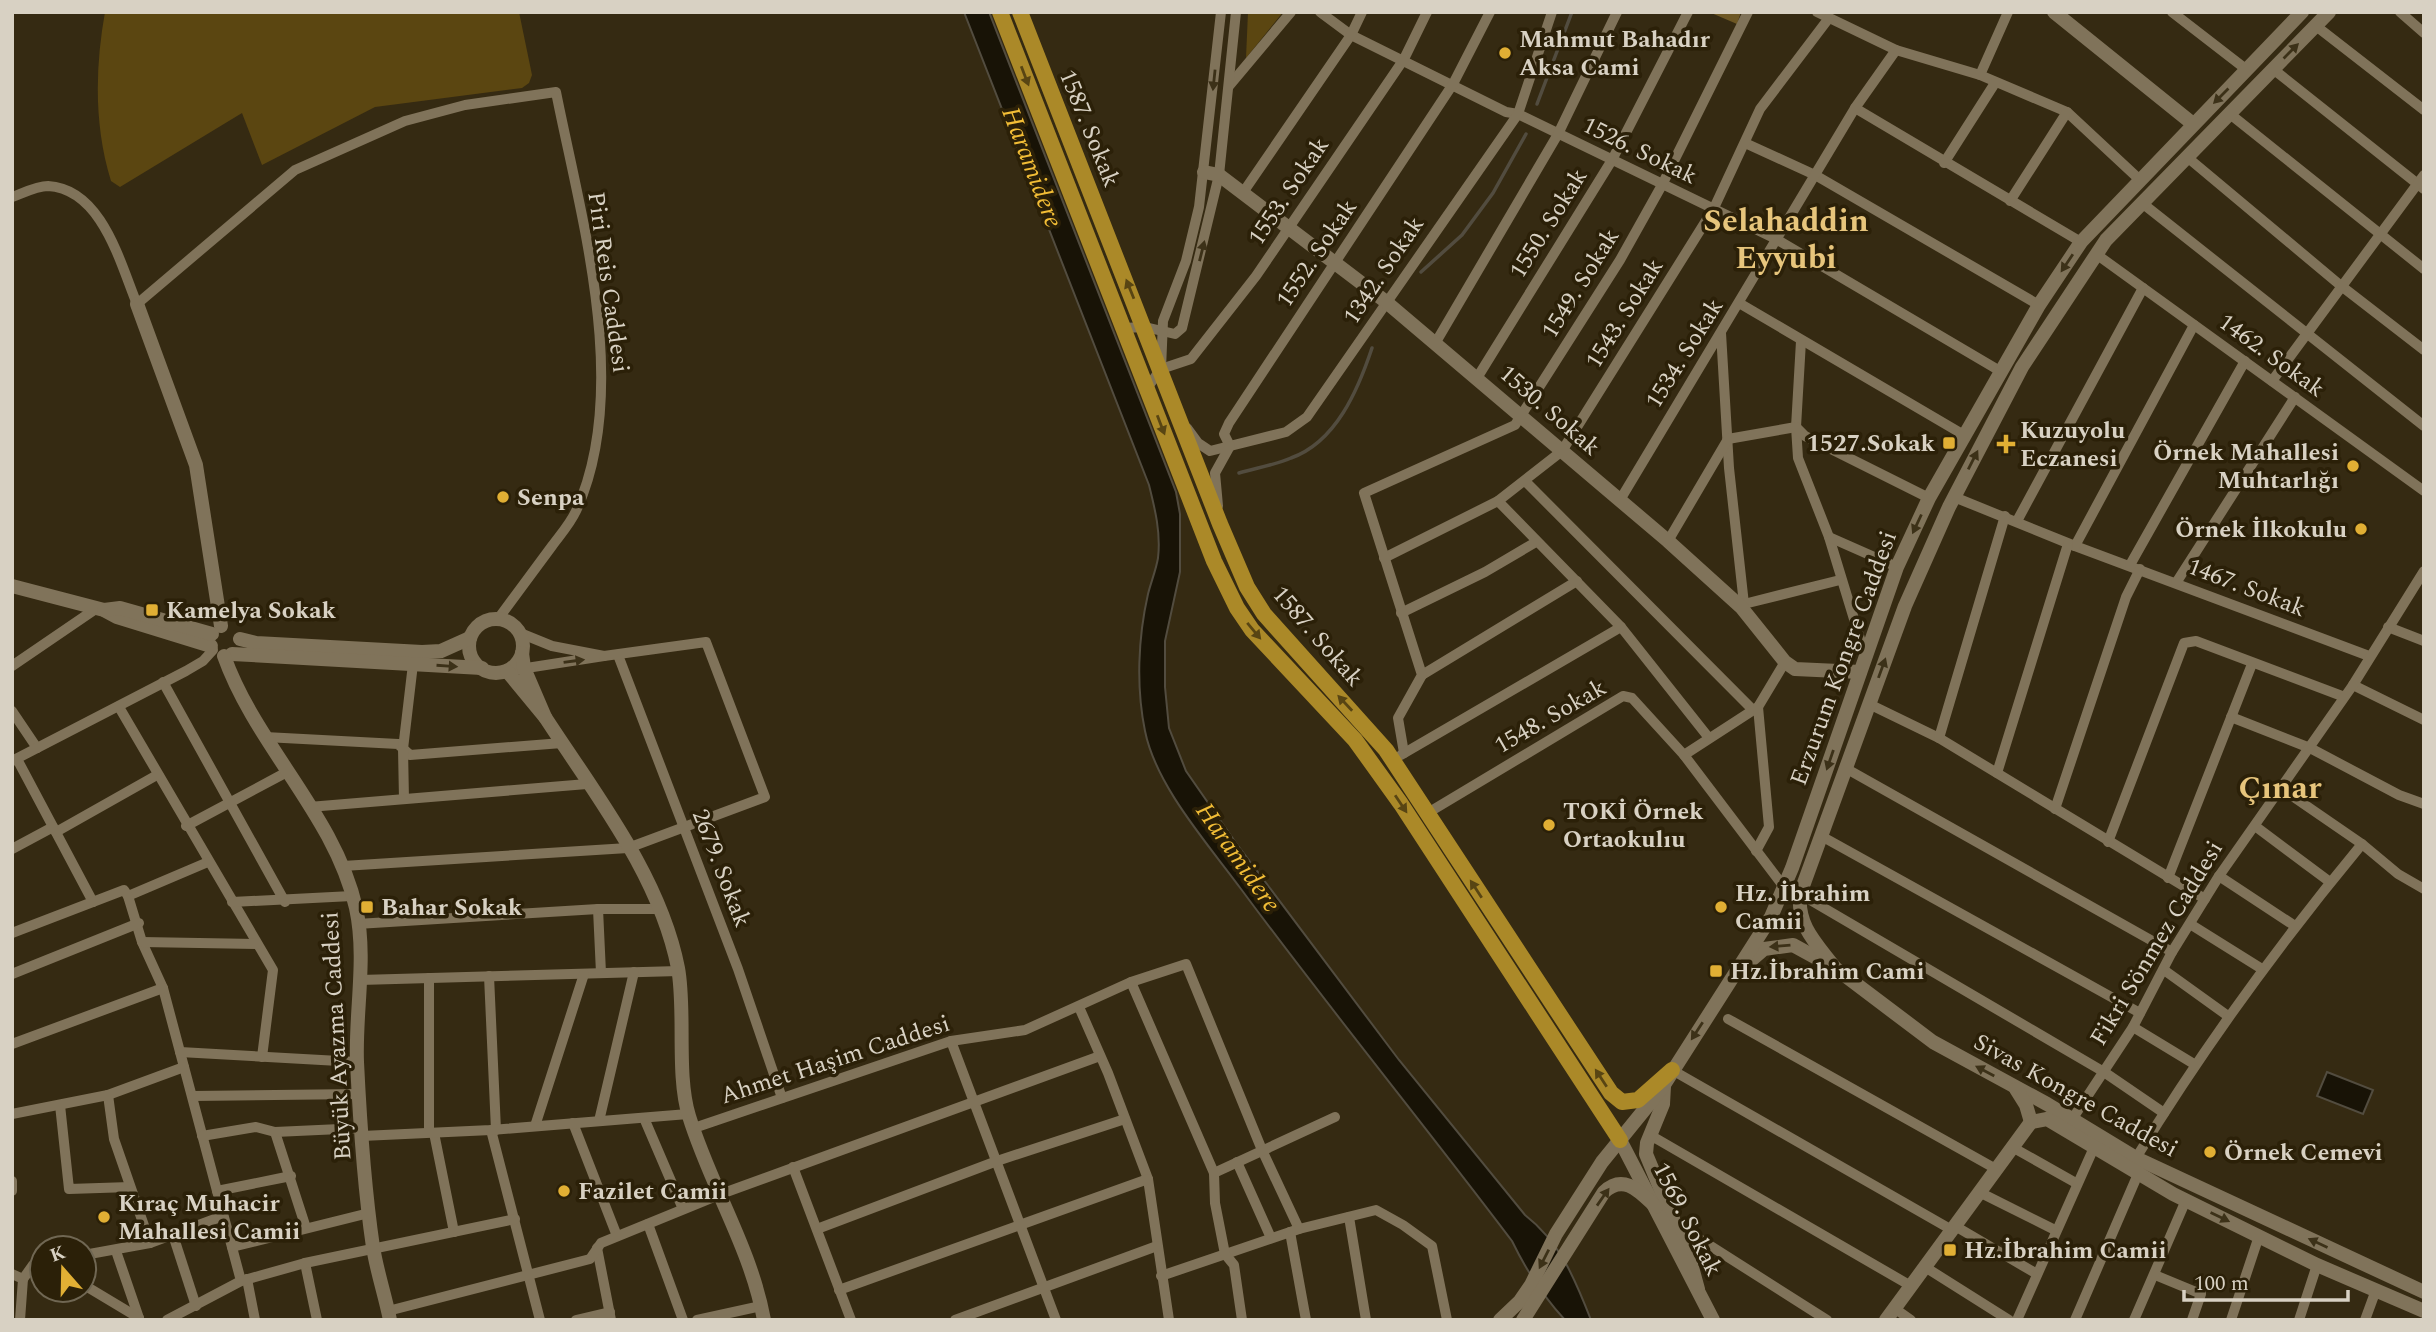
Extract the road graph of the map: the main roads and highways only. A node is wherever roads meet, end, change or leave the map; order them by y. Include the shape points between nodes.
1 (1000, 12) edge
2 (1020, 12) edge
3 (1668, 1077) road end
4 (1620, 1140) road end

1 -> 4 main road, 1587. Sokak via 1214,561 1237,608 1355,740
3 -> 2 main road, 1587. Sokak via 1638,1100 1622,1101 1611,1093 1426,814 1399,757 1264,614 1247,587 1161,369 1153,330

